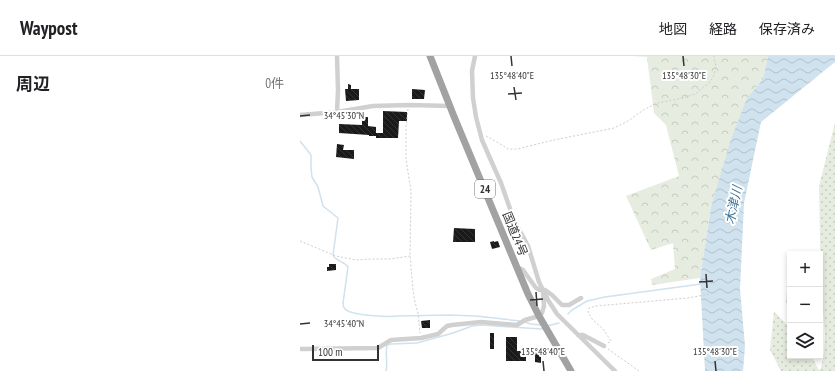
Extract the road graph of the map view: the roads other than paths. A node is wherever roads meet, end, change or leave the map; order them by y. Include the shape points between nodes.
1 (337, 56) edge
2 (430, 56) edge
3 (475, 56) edge
4 (451, 106) junction
5 (337, 112) junction
6 (300, 115) edge
7 (517, 267) junction
8 (543, 290) junction
9 (581, 298) dead end
10 (540, 318) junction
11 (578, 335) junction
12 (604, 346) road end
13 (300, 349) edge
14 (571, 371) edge
15 (615, 371) edge

1 - 5 street
2 - 4 highway, 国道24号 / 24
3 - 8 street via 472,72 473,98 480,133 514,220 528,246
4 - 5 street via 373,106
4 - 7 highway, 国道24号 / 24
5 - 6 street
7 - 8 street via 523,270 536,288
7 - 10 highway, 国道24号 / 24
8 - 9 street via 562,305 569,305
8 - 10 street via 544,306
8 - 11 street via 557,314
10 - 13 street via 525,320 517,325 481,322 452,325 438,334 391,340 378,348
10 - 14 highway, 国道24号 / 24
11 - 12 street
11 - 15 street

